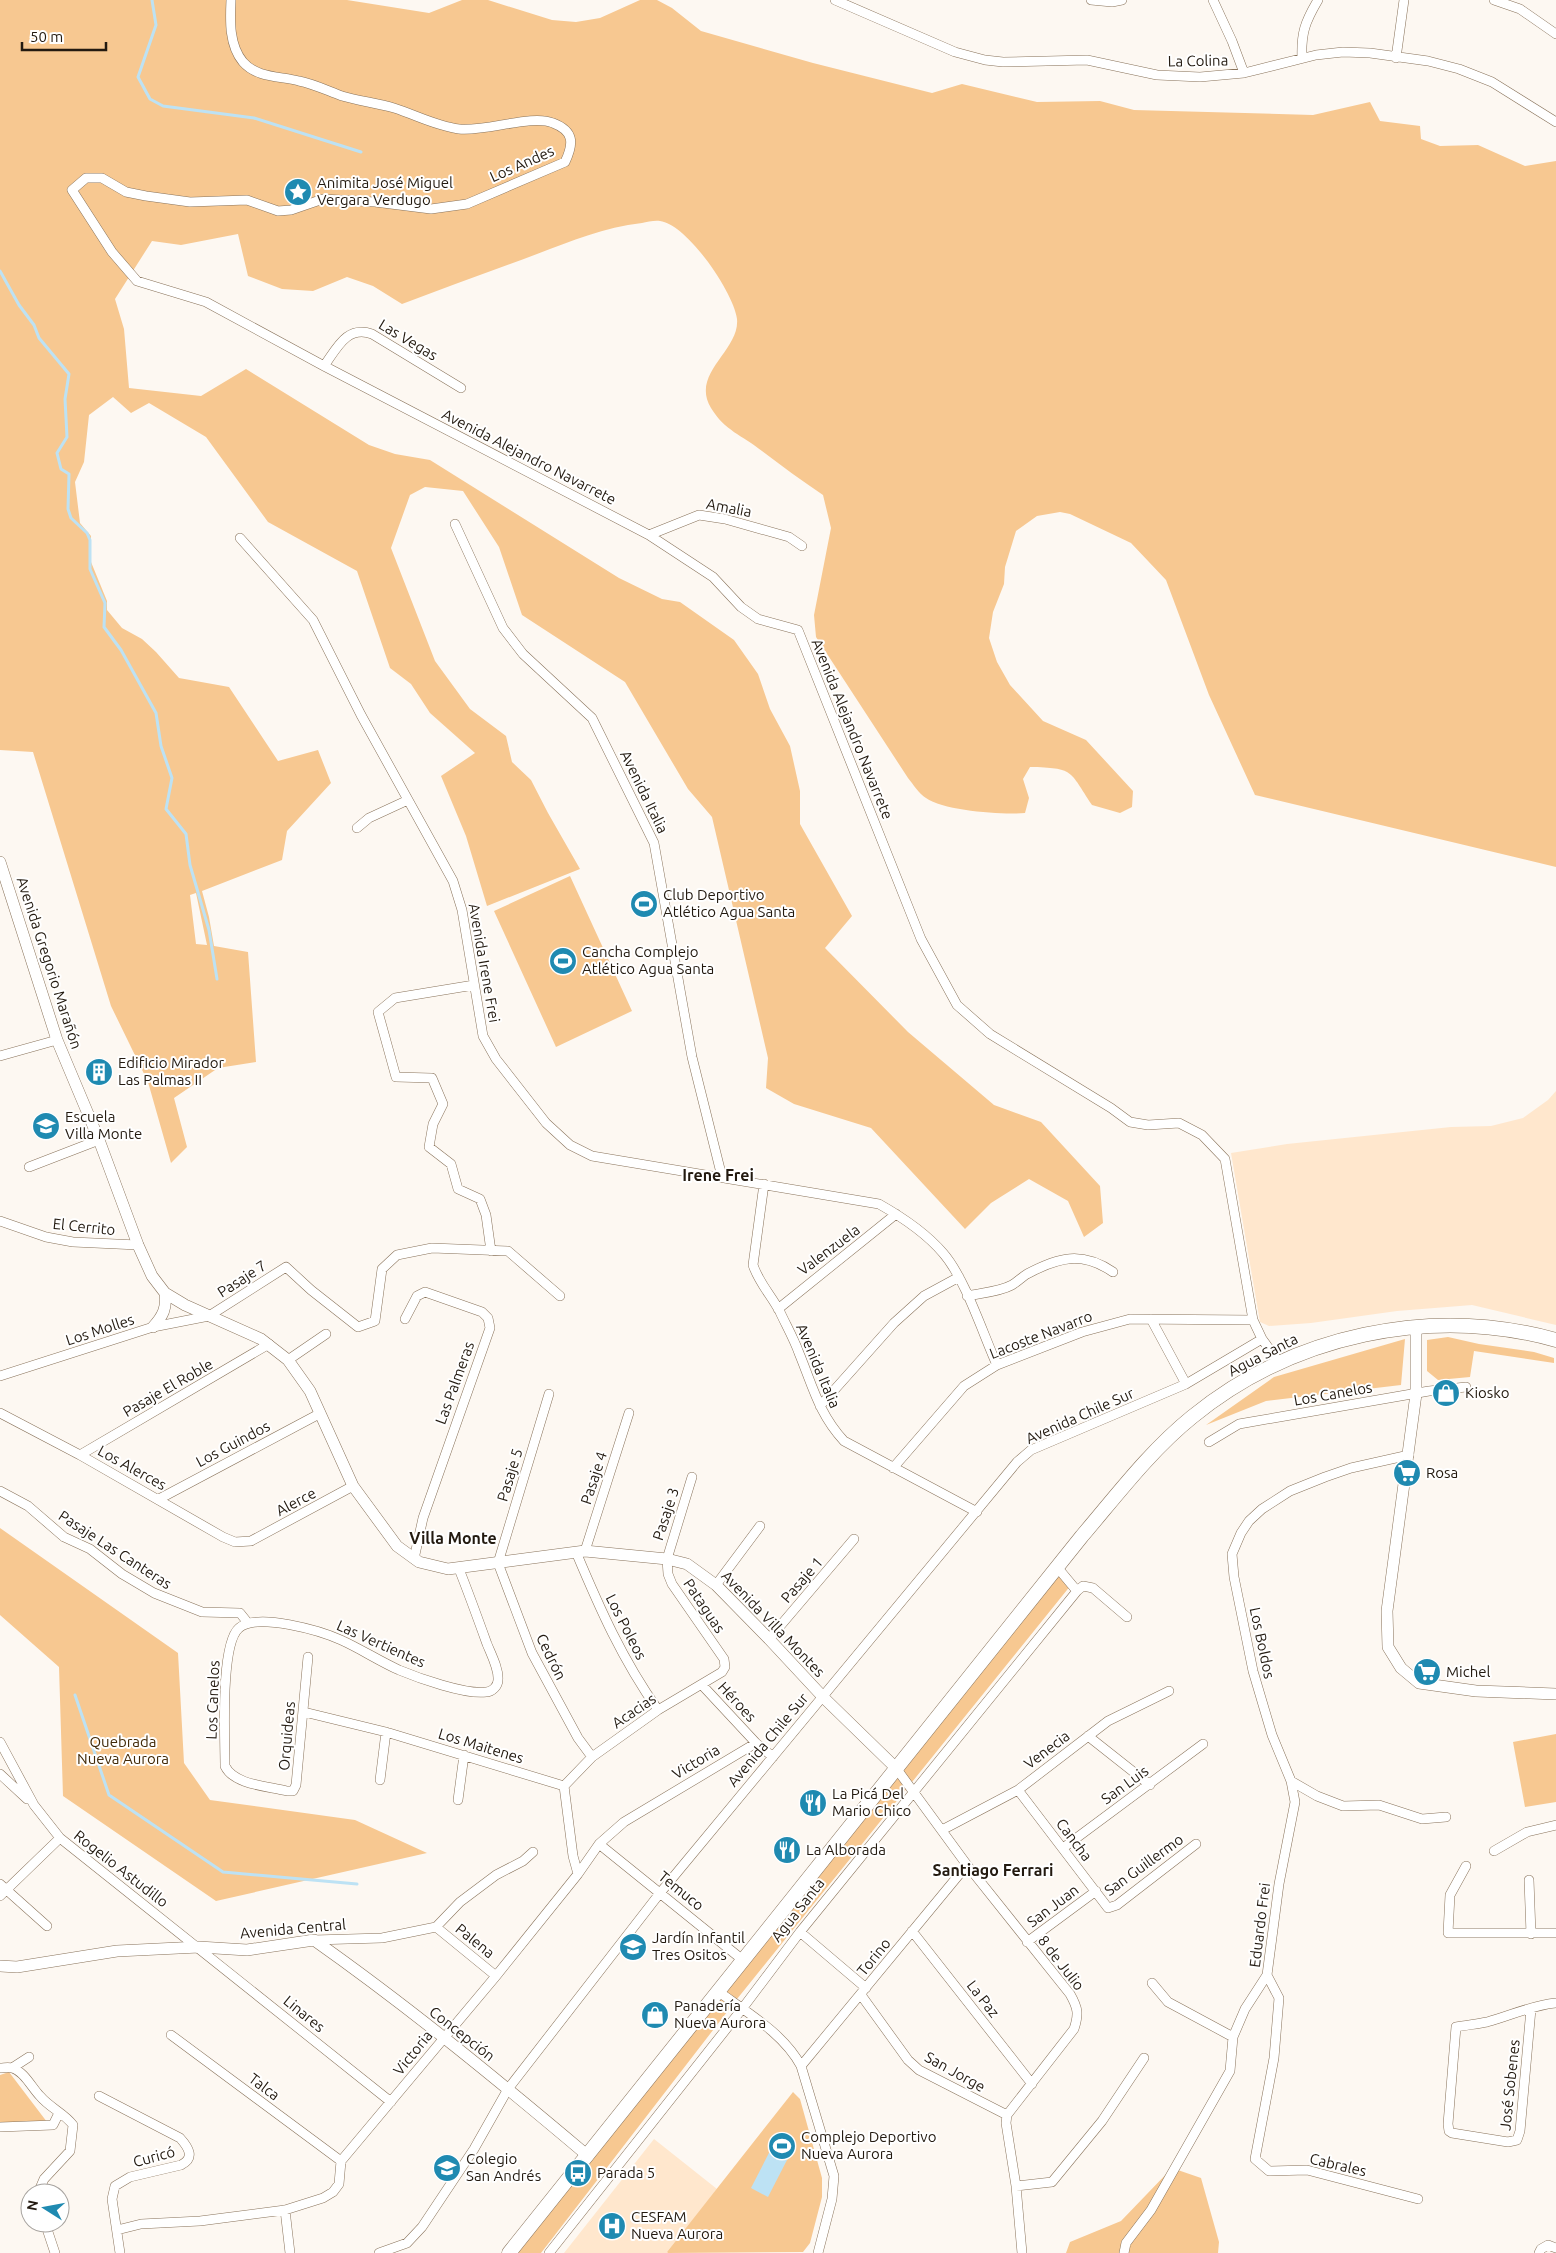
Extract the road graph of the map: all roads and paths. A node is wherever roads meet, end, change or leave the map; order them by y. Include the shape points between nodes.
1 (232, 0) edge
2 (835, 0) edge
3 (1091, 0) edge
4 (1122, 0) edge
5 (1213, 0) edge
6 (1318, 0) edge
7 (1404, 0) edge
8 (1494, 0) edge
9 (1556, 34) edge
10 (1302, 58) junction
11 (1396, 58) junction
12 (1244, 73) junction
13 (1556, 122) edge
14 (72, 190) joint
15 (324, 366) junction
16 (461, 388) dead end
17 (455, 524) dead end
18 (649, 535) junction
19 (240, 538) dead end
20 (802, 546) dead end
21 (408, 800) junction
22 (357, 828) dead end
23 (0, 862) edge
24 (474, 985) junction
25 (57, 1040) junction
26 (0, 1056) edge
27 (99, 1140) junction
28 (29, 1167) dead end
29 (722, 1177) junction
30 (764, 1184) junction
31 (896, 1214) junction
32 (0, 1221) edge
33 (138, 1245) junction
34 (491, 1251) junction
35 (1113, 1272) dead end
36 (959, 1277) junction
37 (165, 1293) junction
38 (560, 1296) dead end
39 (967, 1296) junction
40 (778, 1309) junction
41 (210, 1316) junction
42 (1151, 1318) junction
43 (405, 1319) dead end
44 (1253, 1320) junction
45 (154, 1327) junction
46 (1416, 1327) junction
47 (326, 1334) dead end
48 (1262, 1339) junction
49 (1556, 1340) edge
50 (269, 1344) junction
51 (288, 1360) junction
52 (1279, 1362) junction
53 (997, 1365) junction
54 (0, 1376) edge
55 (1186, 1384) junction
56 (1466, 1387) dead end
57 (549, 1394) dead end
58 (1416, 1394) junction
59 (820, 1406) junction
60 (0, 1413) edge
61 (629, 1413) dead end
62 (319, 1414) junction
63 (1209, 1442) dead end
64 (80, 1455) junction
65 (1408, 1455) junction
66 (893, 1468) junction
67 (692, 1477) dead end
68 (353, 1486) junction
69 (0, 1492) edge
70 (159, 1499) junction
71 (977, 1512) junction
72 (760, 1526) dead end
73 (854, 1539) dead end
74 (251, 1541) joint
75 (581, 1552) junction
76 (414, 1559) junction
77 (667, 1559) junction
78 (498, 1563) junction
79 (1057, 1567) junction
80 (459, 1569) junction
81 (716, 1585) junction
82 (1077, 1591) junction
83 (1127, 1617) dead end
84 (248, 1624) junction
85 (770, 1639) junction
86 (308, 1657) dead end
87 (725, 1667) joint
88 (702, 1685) junction
89 (1169, 1691) dead end
90 (1556, 1694) edge
91 (823, 1697) junction
92 (658, 1710) junction
93 (304, 1712) junction
94 (386, 1732) junction
95 (1088, 1736) junction
96 (0, 1742) edge
97 (756, 1743) junction
98 (1203, 1744) dead end
99 (464, 1755) junction
100 (592, 1757) junction
101 (773, 1757) junction
102 (896, 1768) junction
103 (0, 1774) edge
104 (238, 1779) joint
105 (380, 1780) dead end
106 (1291, 1781) junction
107 (1150, 1784) junction
108 (564, 1786) junction
109 (1018, 1790) junction
110 (913, 1793) junction
111 (458, 1800) dead end
112 (34, 1805) junction
113 (1446, 1817) dead end
114 (1556, 1825) edge
115 (942, 1830) junction
116 (60, 1838) junction
117 (599, 1844) junction
118 (1196, 1844) dead end
119 (1063, 1848) junction
120 (1494, 1851) dead end
121 (533, 1852) dead end
122 (967, 1865) junction
123 (1466, 1866) dead end
124 (578, 1874) junction
125 (1529, 1880) dead end
126 (2, 1890) edge
127 (1096, 1891) junction
128 (660, 1893) junction
129 (1108, 1908) joint
130 (47, 1926) dead end
131 (436, 1927) junction
132 (912, 1931) junction
133 (800, 1932) junction
134 (1556, 1933) edge
135 (1531, 1934) junction
136 (314, 1940) junction
137 (1027, 1942) junction
138 (199, 1948) junction
139 (744, 1960) junction
140 (0, 1966) edge
141 (1267, 1975) junction
142 (496, 1976) junction
143 (1152, 1983) dead end
144 (863, 1991) junction
145 (719, 1992) junction
146 (1556, 2003) edge
147 (742, 2009) junction
148 (1531, 2009) junction
149 (171, 2035) dead end
150 (1234, 2037) junction
151 (443, 2038) junction
152 (29, 2057) dead end
153 (1144, 2058) dead end
154 (801, 2066) junction
155 (0, 2068) edge
156 (12, 2068) junction
157 (1032, 2084) junction
158 (508, 2089) junction
159 (98, 2096) dead end
160 (391, 2102) junction
161 (63, 2115) junction
162 (1007, 2115) junction
163 (0, 2127) edge
164 (588, 2156) junction
165 (1255, 2159) joint
166 (341, 2161) junction
167 (42, 2183) edge
168 (1016, 2186) junction
169 (1418, 2199) dead end
170 (285, 2210) junction
171 (117, 2230) junction
172 (48, 2233) edge
173 (1556, 2248) edge
174 (55, 2253) edge
175 (120, 2253) edge
176 (290, 2253) edge
177 (379, 2253) edge
178 (510, 2253) edge
179 (549, 2253) edge
180 (818, 2253) edge
181 (1022, 2253) edge
182 (1124, 2253) edge
183 (1539, 2253) edge

1 - 14 street, Los Andes via 235,50 255,71 318,86 459,129 478,130 536,120 551,122 565,129 571,148 564,162 467,204 447,208 323,200 278,211 247,200 190,202 146,196 126,192 102,178 86,178
2 - 12 street, La Colina via 940,47 985,60 1087,60 1136,72 1179,77
3 - 4 street
5 - 12 street
6 - 10 street via 1301,37
7 - 11 street
8 - 9 street via 1520,9
10 - 11 street, La Colina via 1370,52
10 - 12 street, La Colina
11 - 13 street, La Colina via 1444,65 1476,75 1507,90
14 - 15 street, Avenida Alejandro Navarrete via 112,252 137,280 206,302
15 - 16 street, Las Vegas via 348,335 361,330
15 - 18 street, Avenida Alejandro Navarrete
17 - 29 street, Avenida Italia via 504,628 523,654 592,718 654,843 692,1057
18 - 20 street, Amalia via 699,515 725,518 789,537
18 - 44 street, Avenida Alejandro Navarrete via 713,577 741,607 758,619 798,630 922,939 957,1005 990,1034 1130,1122 1148,1125 1179,1123 1202,1135 1225,1158
19 - 21 street, Avenida Irene Frei via 313,620
21 - 22 street via 369,818
21 - 24 street, Avenida Irene Frei via 453,881 462,910
23 - 25 street, Avenida Gregorio Marañón
24 - 29 street, Avenida Irene Frei via 483,1036 496,1059 546,1123 570,1145 592,1156
24 - 34 street via 395,998 378,1012 396,1076 432,1078 443,1104 433,1124 429,1147 450,1164 458,1189 480,1199 486,1215
25 - 26 street
25 - 27 street, Avenida Gregorio Marañón
27 - 28 street
27 - 33 street, Avenida Gregorio Marañón
29 - 30 street, Avenida Irene Frei
30 - 31 street, Avenida Irene Frei via 878,1204
30 - 40 street, Avenida Italia via 753,1266 757,1278
31 - 36 street, Avenida Irene Frei via 931,1240
31 - 40 street, Valenzuela
32 - 33 street, El Cerrito via 46,1237 73,1242
33 - 37 street, Avenida Gregorio Marañón via 152,1276
34 - 38 street via 508,1250
34 - 41 street, Pasaje 7 via 432,1248 397,1254 382,1270 376,1321 358,1327 286,1267
35 - 39 street via 1087,1258 1062,1259 1027,1274 1013,1285
36 - 39 street, Avenida Irene Frei
36 - 59 street via 924,1296 894,1323
37 - 41 street, Avenida Villa Montes
37 - 45 street via 163,1317
39 - 53 street, Avenida Irene Frei
40 - 59 street, Avenida Italia
41 - 45 street, Los Molles
41 - 50 street, Avenida Villa Montes
42 - 44 street, Lacoste Navarro
42 - 53 street, Lacoste Navarro via 1130,1319 1082,1332
42 - 55 street
43 - 76 street, Las Palmeras via 416,1296 425,1292 482,1312 488,1318 490,1328 423,1518
44 - 48 street, Avenida Alejandro Navarrete
45 - 54 street, Los Molles
46 - 49 main road, Agua Santa via 1480,1326
46 - 52 main road, Agua Santa via 1347,1338
46 - 58 street
47 - 51 street
48 - 52 street, Avenida Alejandro Navarrete
48 - 55 street, Avenida Chile Sur
50 - 51 street, Avenida Villa Montes
50 - 64 street, Pasaje El Roble
51 - 62 street, Avenida Villa Montes via 304,1380
52 - 79 main road, Agua Santa via 1209,1403 1167,1439
53 - 66 street, Lacoste Navarro via 964,1386
55 - 71 street, Avenida Chile Sur via 1031,1450 1017,1462
56 - 58 street, Los Canelos
57 - 78 street, Pasaje 5
58 - 63 street, Los Canelos via 1239,1424
58 - 65 street
59 - 66 street, Avenida Italia via 844,1441
60 - 64 street, Los Alerces
61 - 75 street, Pasaje 4
62 - 68 street, Avenida Villa Montes
62 - 70 street, Los Guindos
64 - 70 street, Los Alerces
65 - 90 street via 1387,1611 1388,1647 1394,1658 1409,1677 1419,1683
65 - 106 street, Los Boldos via 1351,1468 1290,1491 1249,1521 1232,1554 1253,1671 1272,1735
66 - 71 street, Avenida Italia
67 - 77 street, Pasaje 3
68 - 74 street, Alerce
68 - 76 street, Avenida Villa Montes via 390,1539
69 - 84 street, Pasaje Las Canteras via 28,1506 64,1537 90,1549 154,1593 202,1612 240,1613
70 - 74 street, Los Alerces via 223,1537 235,1542
71 - 91 street, Avenida Chile Sur
72 - 81 street
73 - 85 street, Pasaje 1
75 - 77 street, Avenida Villa Montes
75 - 78 street, Avenida Villa Montes
75 - 92 street, Los Poleos via 603,1618
76 - 80 street, Avenida Villa Montes via 436,1567
77 - 81 street, Avenida Villa Montes via 687,1564
77 - 87 street, Pataguas via 672,1584 724,1659
78 - 80 street, Avenida Villa Montes
78 - 100 street, Cedrón via 532,1653 578,1738
79 - 82 street
79 - 102 main road, Agua Santa
80 - 84 street, Las Vertientes via 498,1680 496,1688 488,1693 434,1682 398,1670 340,1640 312,1630 265,1622
81 - 85 street, Avenida Villa Montes
82 - 83 street via 1083,1586 1093,1588
82 - 110 street, Agua Santa
84 - 104 street, Los Canelos via 239,1628 232,1637 226,1674 224,1766
85 - 91 street, Avenida Villa Montes
86 - 93 street, Orquideas
87 - 88 street, Acacias
88 - 92 street, Acacias
88 - 97 street, Héroes
89 - 95 street, Venecia via 1115,1717
91 - 101 street, Avenida Chile Sur
91 - 102 street, Avenida Villa Montes
92 - 100 street, Acacias
93 - 94 street, Los Maitenes
93 - 104 street, Orquideas via 293,1790
94 - 99 street, Los Maitenes
94 - 105 street
95 - 107 street
95 - 109 street, Venecia
96 - 112 street, Rogelio Astudillo
97 - 101 street, Héroes
97 - 117 street, Victoria via 624,1822
98 - 107 street, San Luis
99 - 108 street, Los Maitenes
99 - 111 street
100 - 108 street, Acacias
101 - 128 street, Avenida Chile Sur
102 - 110 street, 8 de Julio
102 - 139 main road, Agua Santa
103 - 112 street, Rogelio Astudillo
106 - 113 street via 1343,1806 1379,1805 1422,1820
106 - 141 street, Eduardo Frei via 1295,1802 1279,1884
107 - 119 street, San Luis
108 - 124 street
109 - 115 street, Venecia
109 - 119 street, Cancha
110 - 115 street, 8 de Julio
110 - 133 street, Agua Santa
112 - 116 street, Rogelio Astudillo
114 - 120 street via 1527,1832
115 - 122 street, 8 de Julio
116 - 126 street
116 - 138 street, Rogelio Astudillo
117 - 124 street, Victoria
117 - 128 street, Temuco
118 - 129 street, San Guillermo via 1117,1905
119 - 127 street, Cancha
121 - 131 street via 460,1902
122 - 132 street, Torino
122 - 137 street, 8 de Julio
123 - 135 street via 1450,1895 1448,1933
124 - 142 street, Victoria
125 - 135 street
126 - 130 street
127 - 129 street, Cancha
127 - 137 street, San Juan
128 - 139 street, Temuco
128 - 158 street, Avenida Chile Sur
131 - 136 street, Avenida Central via 382,1938
131 - 142 street, Palena
132 - 144 street, Torino
132 - 157 street, La Paz
133 - 144 street, San Jorge
133 - 147 street, Agua Santa
134 - 135 street
136 - 138 street, Avenida Central via 247,1950
136 - 151 street, Concepción
137 - 157 street, 8 de Julio via 1078,2008 1074,2029
138 - 140 street, Avenida Central via 118,1951 17,1967
138 - 160 street, Linares
139 - 145 main road, Agua Santa
141 - 150 street via 1245,2009
141 - 165 street, Eduardo Frei via 1279,1998 1274,2058
142 - 151 street, Victoria
143 - 150 street via 1168,2002
144 - 154 street, Torino
144 - 162 street, San Jorge via 908,2060 919,2070
145 - 147 street
145 - 164 main road, Agua Santa
146 - 148 street
147 - 154 street via 793,2050
147 - 179 street, Agua Santa
148 - 148 street, José Sobenes via 1517,2140 1513,2142 1449,2131 1456,2027 1488,2022
149 - 166 street, Talca
150 - 182 street via 1230,2071 1151,2210 1126,2243
151 - 158 street, Concepción
151 - 160 street, Victoria
152 - 156 street
153 - 168 street via 1102,2121 1052,2182
154 - 180 street via 834,2176 832,2199
155 - 156 street
156 - 161 street via 21,2073 50,2107
157 - 162 street, 8 de Julio
158 - 164 street, Concepción
158 - 177 street, Avenida Chile Sur via 474,2149 422,2227 407,2243
159 - 171 street, Curicó via 180,2138 188,2146 190,2157 181,2165 130,2177 115,2186 112,2195
160 - 166 street, Victoria
161 - 163 street via 53,2125
161 - 167 street via 73,2125 70,2151
162 - 168 street
164 - 178 main road, Agua Santa
165 - 169 street, Cabrales via 1269,2171 1307,2170
166 - 170 street via 339,2184 334,2192
168 - 181 street
170 - 171 street via 200,2221 141,2224
170 - 176 street
171 - 175 street
172 - 174 street
173 - 183 street via 1548,2245

